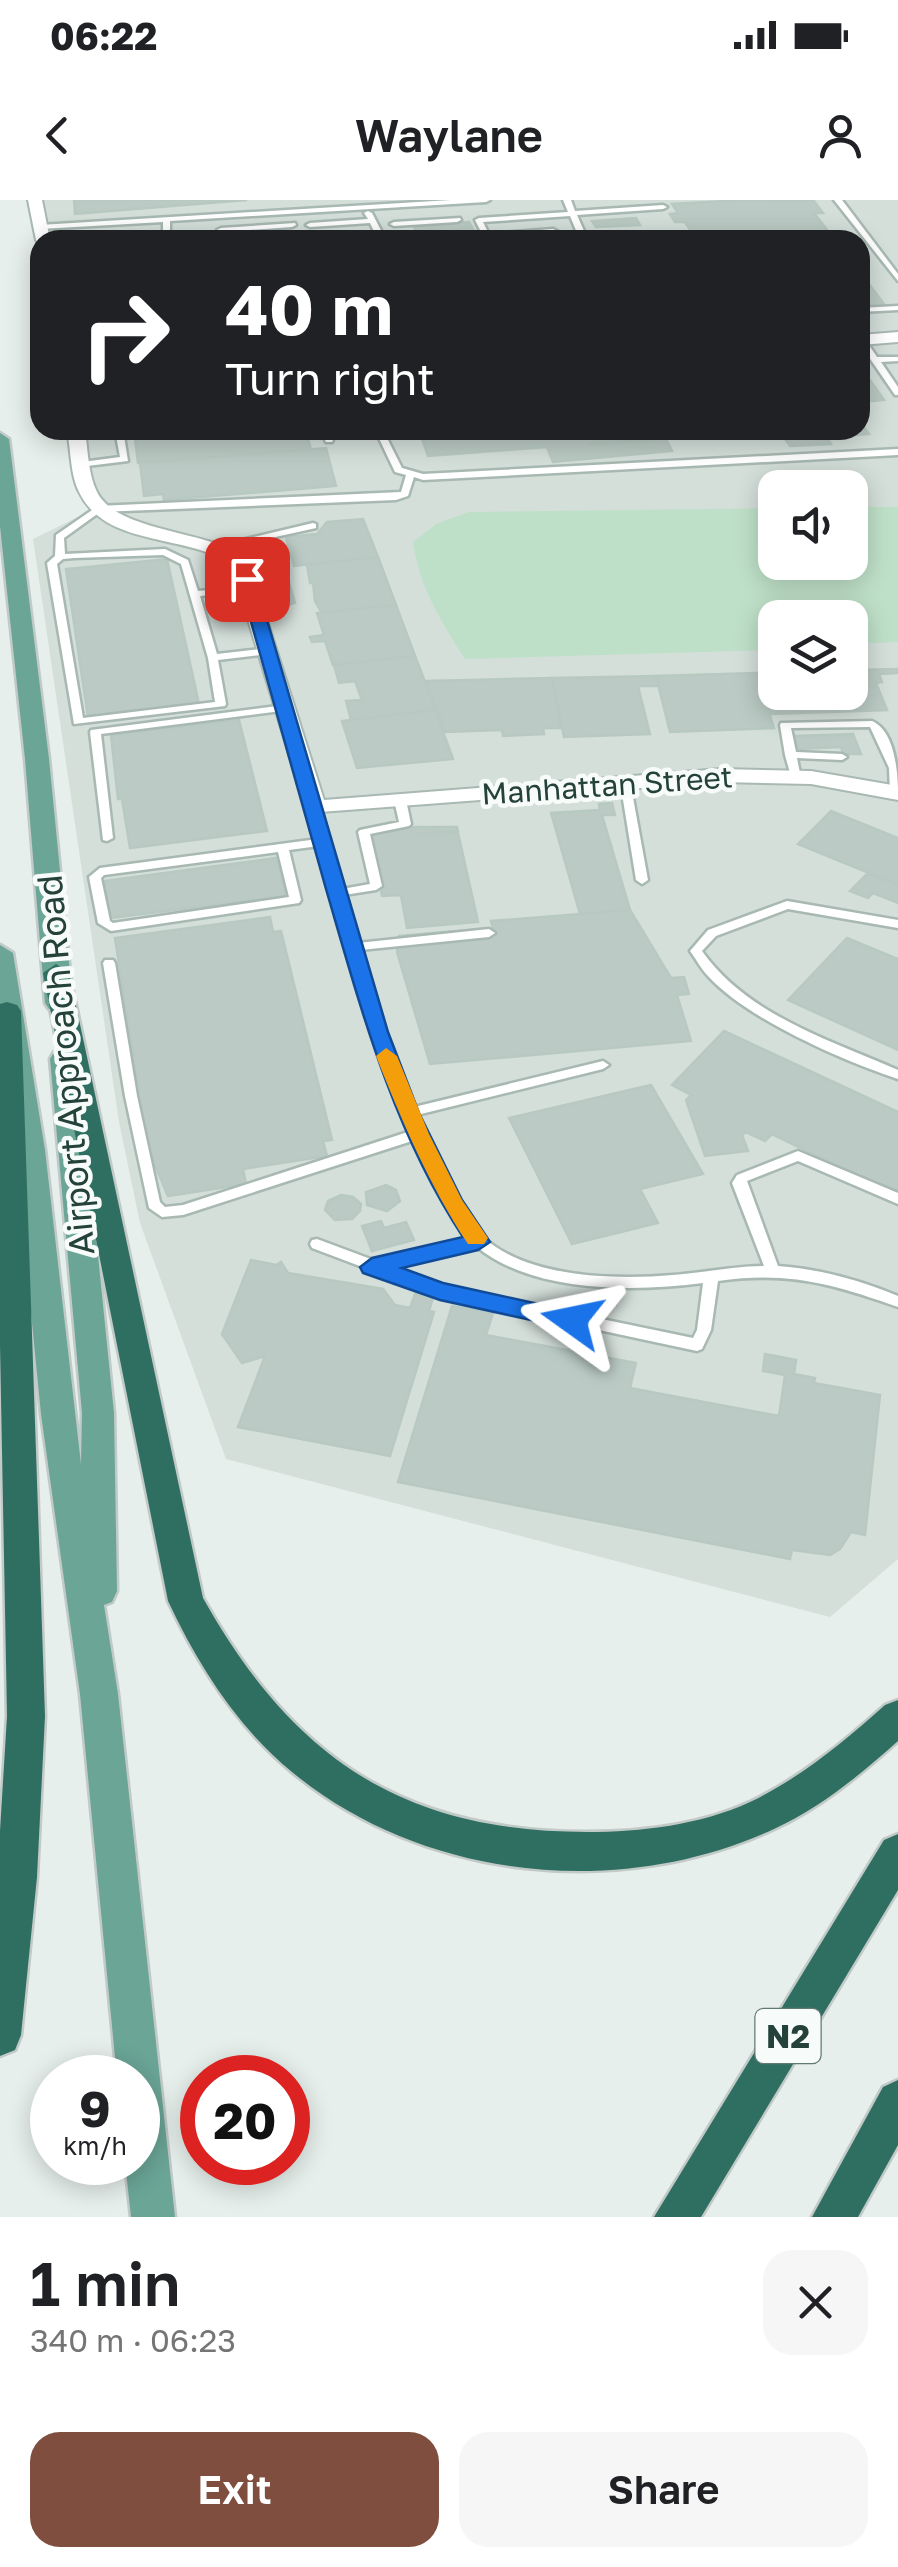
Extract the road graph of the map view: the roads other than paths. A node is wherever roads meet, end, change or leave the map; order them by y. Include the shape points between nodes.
1 (35, 200) edge
2 (486, 200) edge
3 (567, 200) edge
4 (838, 200) edge
5 (384, 206) junction
6 (366, 207) junction
7 (663, 207) dead end
8 (305, 211) junction
9 (287, 212) junction
10 (574, 213) junction
11 (166, 220) junction
12 (458, 220) dead end
13 (372, 221) junction
14 (310, 224) junction
15 (394, 224) junction
16 (292, 225) junction
17 (40, 230) edge
18 (77, 230) edge
19 (167, 230) edge
20 (221, 230) dead end
21 (294, 230) edge
22 (312, 230) edge
23 (377, 230) edge
24 (397, 230) edge
25 (484, 230) edge
26 (580, 230) edge
27 (861, 230) edge
28 (870, 242) edge
29 (898, 279) edge
30 (898, 308) edge
31 (870, 309) edge
32 (898, 337) edge
33 (870, 339) edge
34 (870, 353) edge
35 (898, 359) edge
36 (875, 360) junction
37 (898, 393) edge
38 (0, 438) edge
39 (78, 440) edge
40 (121, 440) edge
41 (384, 440) edge
42 (898, 452) edge
43 (82, 465) junction
44 (410, 476) junction
45 (98, 509) junction
46 (313, 526) dead end
47 (222, 546) junction
48 (60, 557) junction
49 (250, 588) junction
50 (195, 594) junction
51 (268, 651) junction
52 (213, 658) junction
53 (285, 708) junction
54 (790, 755) junction
55 (842, 757) dead end
56 (796, 778) junction
57 (626, 781) junction
58 (896, 792) edge
59 (400, 800) junction
60 (315, 808) junction
61 (108, 838) dead end
62 (324, 842) junction
63 (284, 848) junction
64 (642, 880) dead end
65 (338, 893) junction
66 (898, 924) edge
67 (489, 933) dead end
68 (354, 948) junction
69 (0, 953) edge
70 (110, 962) dead end
71 (56, 973) junction
72 (7, 1011) junction
73 (603, 1064) dead end
74 (898, 1074) edge
75 (408, 1113) junction
76 (418, 1134) junction
77 (898, 1199) edge
78 (478, 1242) junction
79 (318, 1244) dead end
80 (372, 1267) junction
81 (773, 1271) junction
82 (712, 1278) junction
83 (898, 1302) edge
84 (100, 1694) junction
85 (898, 1717) edge
86 (898, 1853) edge
87 (0, 2035) edge
88 (898, 2102) edge
89 (154, 2217) edge
90 (676, 2217) edge
91 (834, 2217) edge

1 - 17 street
2 - 5 lane
3 - 10 lane
4 - 27 lane
5 - 6 lane
5 - 15 lane
6 - 8 lane
6 - 13 lane
7 - 10 lane
8 - 9 lane
8 - 14 lane
9 - 11 lane
9 - 16 lane
10 - 25 lane via 479,220
10 - 26 lane
11 - 18 lane
11 - 19 lane
12 - 15 lane
13 - 14 lane
13 - 23 lane
14 - 22 lane
15 - 24 lane
16 - 20 lane
16 - 21 lane
28 - 29 lane
30 - 31 lane
32 - 33 street
34 - 36 lane
35 - 36 lane
36 - 37 lane
38 - 71 main road, Airport Approach Road
39 - 43 street
40 - 43 lane via 125,459
41 - 44 lane via 398,470
42 - 44 lane
43 - 45 street
44 - 45 lane via 405,494 396,497
45 - 47 street via 112,521
45 - 48 lane via 59,538
46 - 47 lane
47 - 49 street via 240,560
48 - 50 lane via 175,554 186,562
48 - 52 lane via 52,563 78,722 218,706
49 - 50 lane
49 - 51 street
50 - 52 lane
51 - 52 lane
51 - 53 street
53 - 60 street
53 - 61 lane via 95,732
54 - 55 lane
54 - 56 lane
54 - 58 lane via 786,724 874,724 894,768
56 - 57 street, Manhattan Street
56 - 58 street, Manhattan Street
57 - 59 street, Manhattan Street
57 - 64 lane
59 - 60 street, Manhattan Street
59 - 65 lane via 405,824 364,832 376,886
60 - 62 lane
62 - 63 lane
62 - 65 lane
63 - 63 lane via 98,873 104,923 295,900
65 - 68 lane
66 - 74 lane via 788,905 712,933 696,951 718,978 766,1015
67 - 68 lane
68 - 75 lane
69 - 72 main road, Airport Approach Road
70 - 76 lane via 131,1096 154,1204 162,1212
71 - 84 main road, Airport Approach Road via 98,1413
71 - 85 highway via 186,1601 240,1693 301,1758 372,1806 469,1844 592,1852 670,1846 762,1816 841,1770
72 - 84 main road, Airport Approach Road
72 - 87 highway via 26,1716 18,1877
73 - 75 lane
75 - 76 lane
76 - 78 lane
77 - 81 lane via 798,1156 742,1178
78 - 80 lane
78 - 82 lane via 527,1269 600,1282
79 - 80 lane
80 - 82 lane via 440,1291 697,1345
81 - 82 lane
81 - 83 lane
84 - 89 main road, Airport Approach Road
86 - 90 highway, N2
88 - 91 highway

